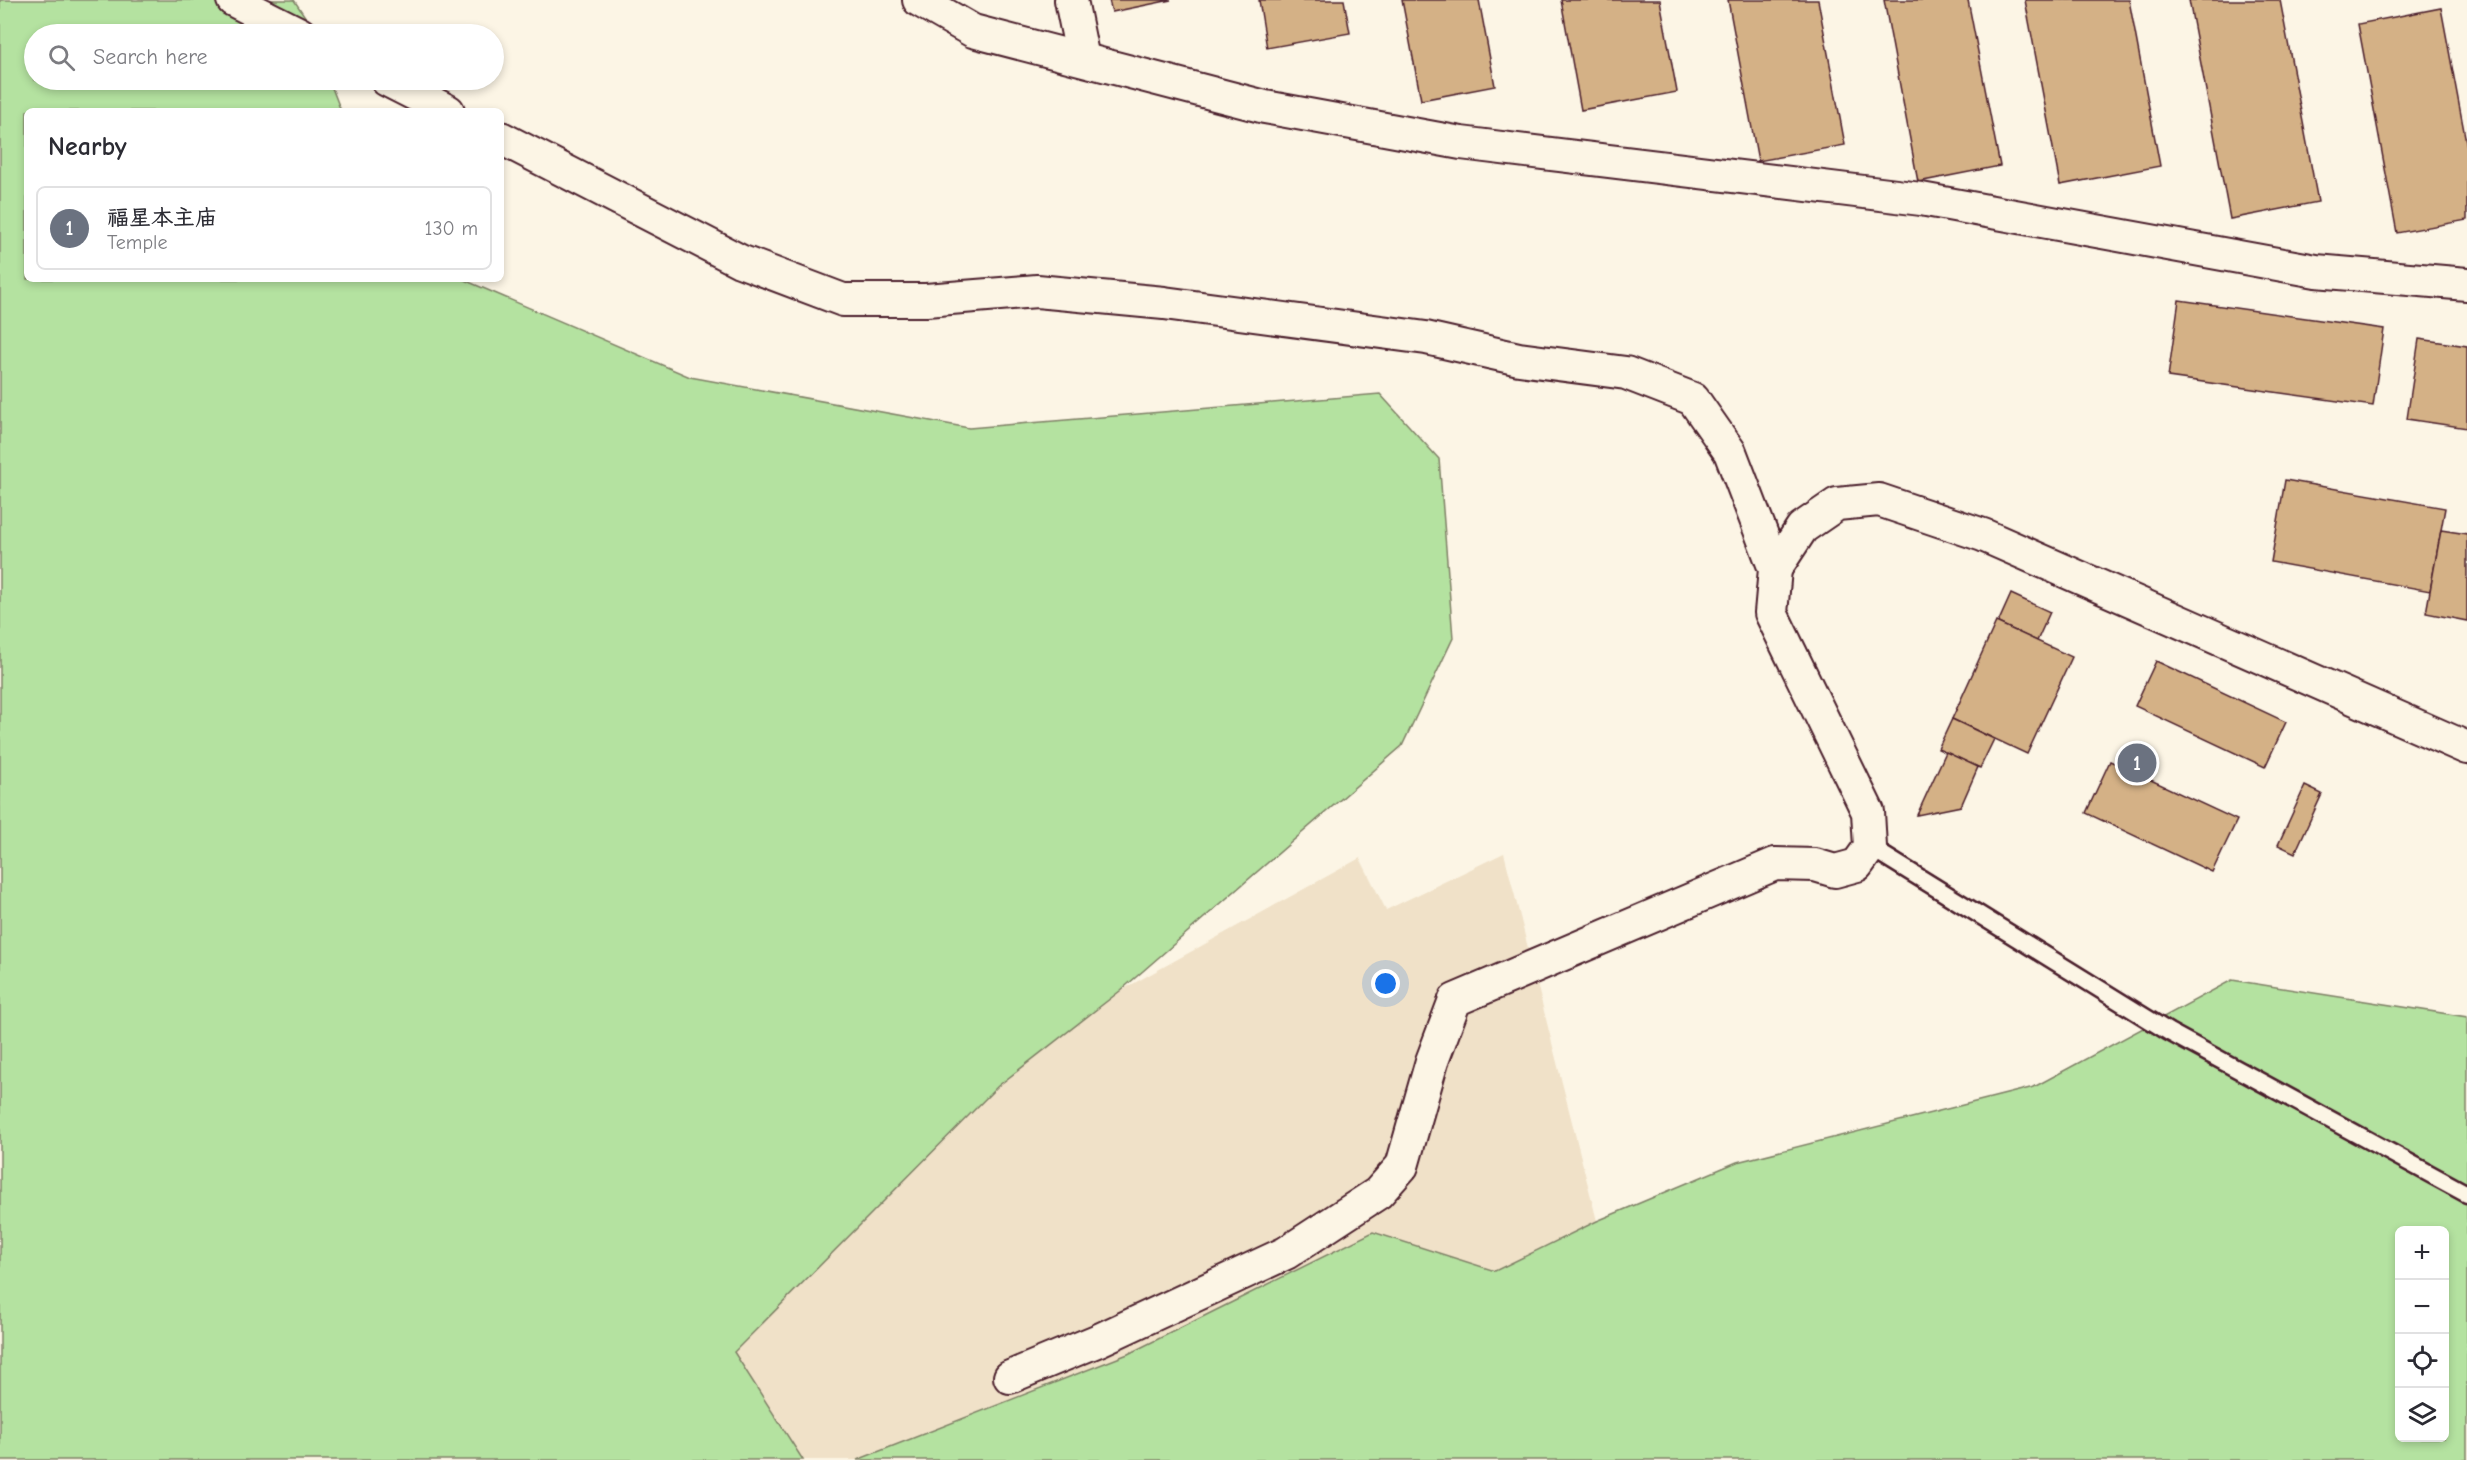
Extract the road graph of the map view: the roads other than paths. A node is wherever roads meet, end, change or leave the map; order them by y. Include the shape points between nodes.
1 (233, 0) edge
2 (919, 0) edge
3 (1071, 0) edge
4 (280, 24) edge
5 (1083, 59) junction
6 (407, 90) edge
7 (442, 108) edge
8 (504, 140) edge
9 (2467, 284) edge
10 (1775, 569) junction
11 (2467, 748) edge
12 (1870, 847) junction
13 (2467, 1194) edge
14 (1010, 1377) dead end

1 - 4 street
2 - 5 street via 973,31
3 - 5 street
5 - 9 street via 1265,107 1461,143 1921,199 2316,271
6 - 7 street
8 - 10 street via 740,261 843,300 926,300 1037,291 1164,303 1426,338 1519,359 1626,373 1693,399 1730,452
10 - 11 street via 1802,528 1838,504 1879,500 1983,535
10 - 12 street via 1771,613 1868,812
12 - 13 lane via 2169,1032
12 - 14 street via 1857,865 1835,872 1815,865 1775,864 1455,1000 1432,1061 1402,1166 1378,1193 1286,1253

